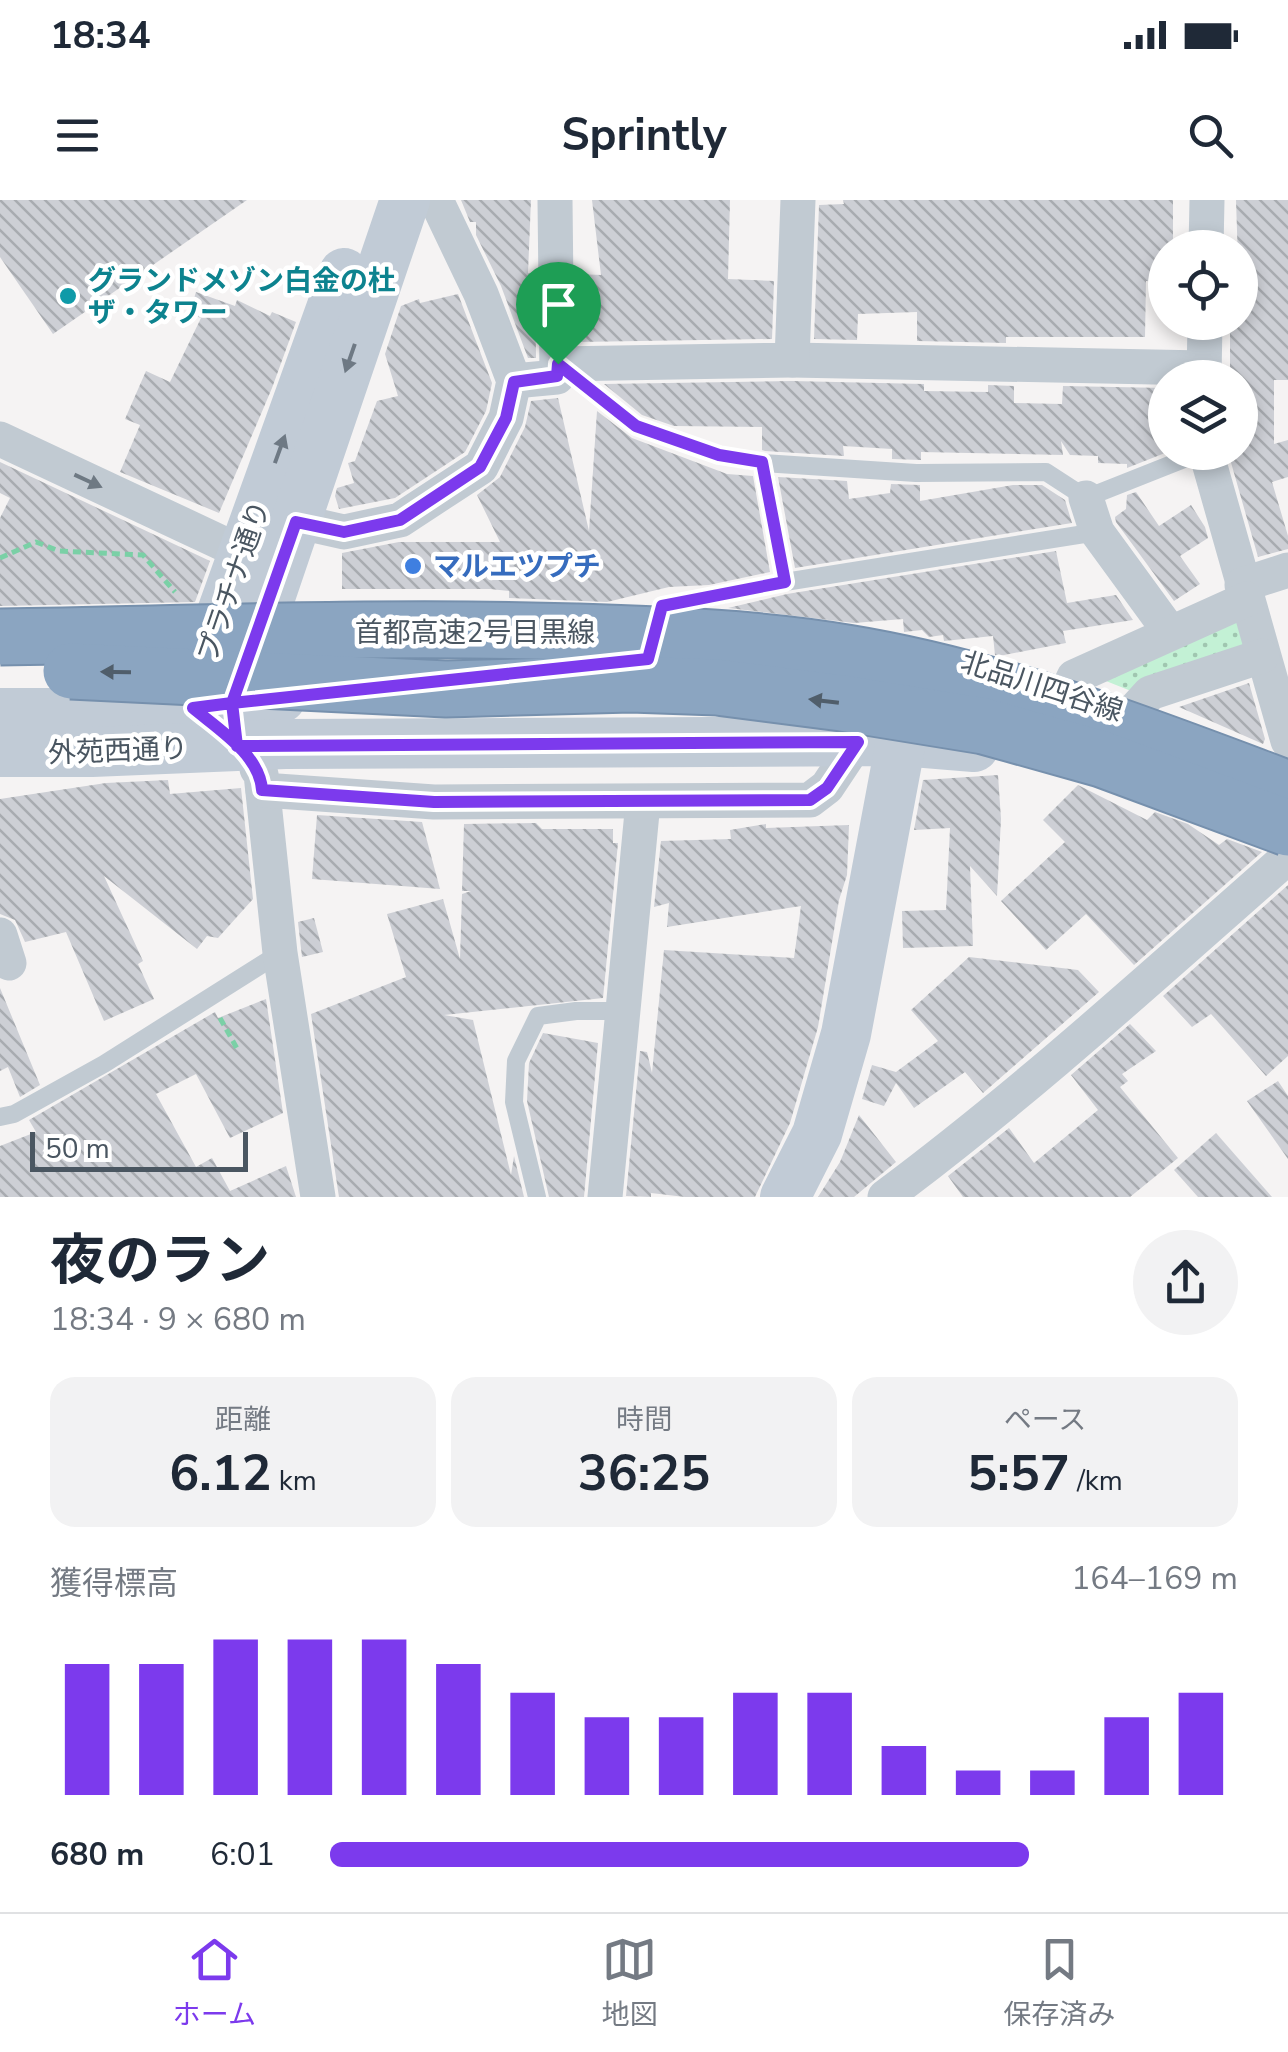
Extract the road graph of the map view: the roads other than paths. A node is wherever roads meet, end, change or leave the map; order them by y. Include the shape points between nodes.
1 (370, 200) edge
2 (405, 200) edge
3 (436, 200) edge
4 (555, 200) edge
5 (798, 200) edge
6 (1206, 200) edge
7 (1206, 230) edge
8 (792, 360) junction
9 (558, 364) junction
10 (1148, 371) edge
11 (514, 382) junction
12 (0, 439) edge
13 (762, 462) junction
14 (1172, 470) edge
15 (1209, 470) edge
16 (1092, 515) junction
17 (296, 522) junction
18 (248, 538) junction
19 (1288, 570) edge
20 (785, 582) junction
21 (1245, 592) junction
22 (198, 620) road end
23 (0, 622) edge
24 (1170, 632) junction
25 (0, 637) edge
26 (1262, 656) junction
27 (648, 659) junction
28 (0, 672) edge
29 (1066, 694) junction
30 (0, 712) edge
31 (1130, 715) junction
32 (221, 719) junction
33 (1288, 741) edge
34 (879, 742) junction
35 (0, 752) edge
36 (1288, 767) edge
37 (1288, 789) edge
38 (262, 790) junction
39 (642, 802) junction
40 (1288, 828) edge
41 (1288, 844) edge
42 (1288, 857) edge
43 (280, 954) junction
44 (624, 1010) junction
45 (0, 1117) edge
46 (318, 1197) edge
47 (538, 1197) edge
48 (605, 1197) edge
49 (785, 1197) edge
50 (885, 1197) edge

18 -> 1 main road, プラチナ通り
2 -> 17 main road, プラチナ通り
3 - 11 street
4 - 9 street
5 - 8 street
6 - 7 street
8 - 9 street
8 - 10 street
9 - 11 street via 557,376
9 - 13 lane via 636,426 719,455
11 - 17 street via 506,418 480,467 400,520 344,532
12 -> 18 street via 226,545
13 - 16 lane via 916,474 1046,472
13 - 20 lane
14 - 16 lane
15 - 21 street
16 - 20 lane
16 - 24 street
17 - 32 main road, プラチナ通り
18 - 32 main road, プラチナ通り via 203,664
19 - 21 street
20 - 27 lane via 662,606
21 - 24 street
21 - 26 street
22 - 23 street
24 - 29 street via 1074,677
25 - 37 highway, 首都高速2号目黒線, bridge via 474,629 698,636 828,650 958,676 1089,714
26 - 31 street via 1150,693
26 - 33 street
27 - 29 main road, 北品川四谷線 via 839,638 972,659
27 - 32 main road, 北品川四谷線
40 -> 28 highway, 首都高速2号目黒線, bridge via 1102,759 984,726 717,687 446,689
29 - 31 main road, 北品川四谷線
30 - 32 main road, 外苑西通り
31 - 36 main road, 北品川四谷線
32 - 34 main road
32 - 35 main road, 外苑西通り via 92,752
32 - 38 street via 261,774
34 - 39 street via 810,800
34 - 41 main road via 958,744 1105,775
34 - 49 main road via 846,1034 817,1134
38 - 39 street via 434,802
38 - 43 street
39 - 44 street
42 - 50 street via 1046,1070
43 - 45 lane via 104,1064
43 - 46 street
44 - 47 lane via 538,1016 516,1060 514,1102
44 - 48 street

